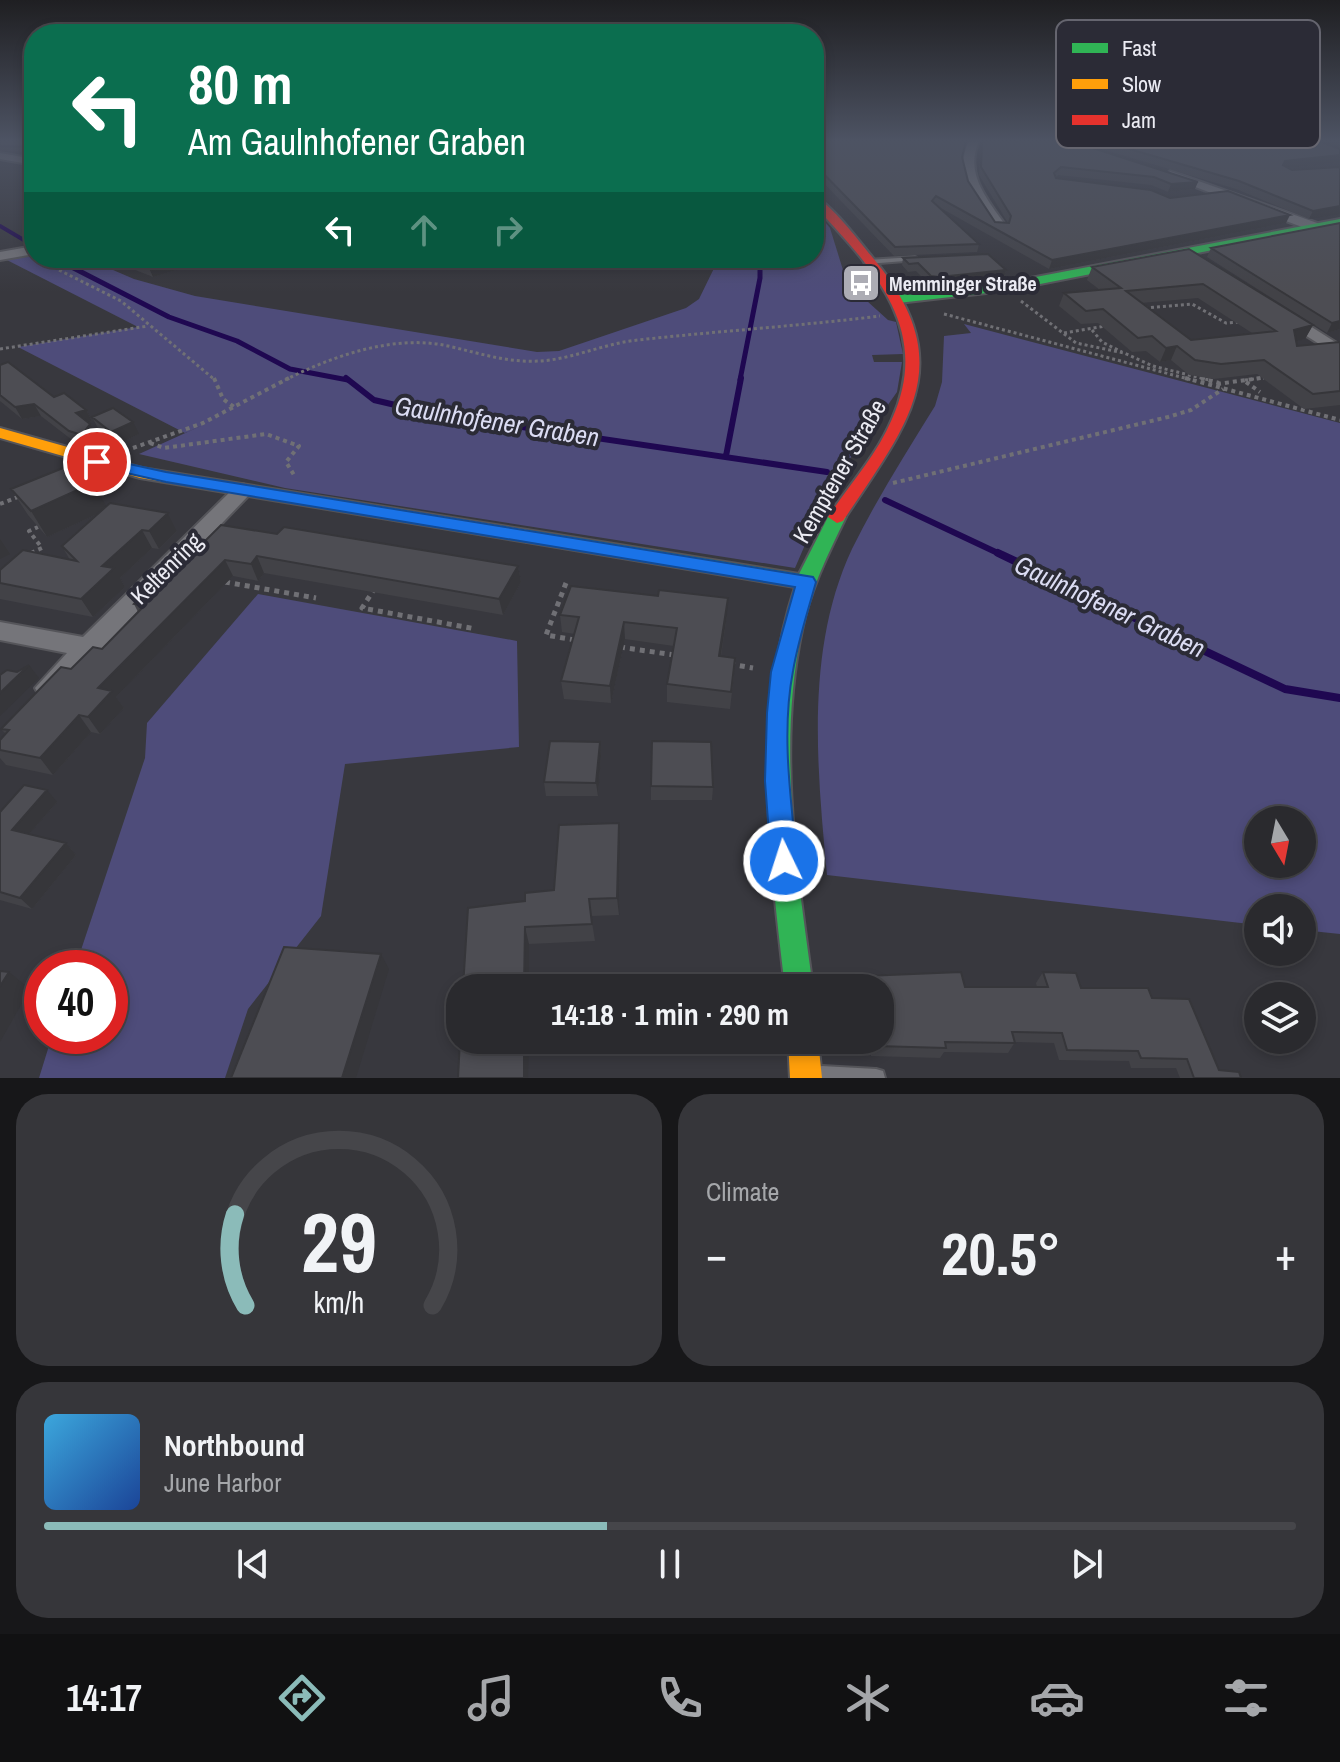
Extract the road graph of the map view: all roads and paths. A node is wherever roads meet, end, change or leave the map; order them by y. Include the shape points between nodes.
1 (978, 191) edge
2 (1223, 191) edge
3 (1231, 194) junction
4 (1199, 196) edge
5 (824, 211) edge
6 (1000, 226) edge
7 (1331, 226) edge
8 (24, 252) edge
9 (1184, 252) junction
10 (0, 256) edge
11 (924, 259) edge
12 (867, 262) junction
13 (57, 268) edge
14 (1208, 268) edge
15 (1004, 287) junction
16 (902, 307) junction
17 (1135, 308) edge
18 (1275, 310) edge
19 (1241, 322) edge
20 (148, 326) junction
21 (1105, 326) edge
22 (1092, 330) junction
23 (1061, 333) junction
24 (0, 349) edge
25 (1340, 352) edge
26 (1124, 353) junction
27 (1274, 377) edge
28 (1244, 380) junction
29 (1219, 383) junction
30 (1211, 385) junction
31 (1223, 389) junction
32 (1260, 392) dead end
33 (234, 407) junction
34 (1340, 420) edge
35 (0, 433) edge
36 (148, 443) junction
37 (97, 462) junction
38 (860, 480) junction
39 (243, 490) junction
40 (27, 493) edge
41 (279, 495) junction
42 (0, 504) edge
43 (38, 527) edge
44 (28, 555) edge
45 (209, 579) edge
46 (806, 582) junction
47 (379, 583) edge
48 (566, 583) dead end
49 (316, 598) dead end
50 (476, 629) dead end
51 (0, 631) edge
52 (577, 640) edge
53 (609, 645) edge
54 (88, 647) junction
55 (687, 657) edge
56 (719, 662) edge
57 (782, 672) junction
58 (33, 704) edge
59 (798, 974) edge
60 (804, 1054) edge
61 (806, 1075) edge
62 (876, 1078) edge

1 - 6 street
2 - 3 street
3 - 4 street
3 - 7 street
5 - 12 street, Kemptener Straße
7 - 9 street
8 - 10 street
9 - 14 street
9 - 15 street
11 - 12 lane
12 - 16 street, Kemptener Straße
13 - 20 path via 121,301
15 - 16 street
15 - 23 path
16 - 30 path
16 - 33 path via 761,331 635,340 568,358 525,362 445,345 401,343 361,349 313,366
16 - 38 street, Kemptener Straße via 916,355 913,386
17 - 19 path via 1192,304 1226,323
18 - 25 street
20 - 24 path
20 - 33 path via 214,378 223,399
21 - 22 path
22 - 23 path
22 - 26 path
23 - 26 path via 1085,347
26 - 29 path
27 - 28 path
28 - 29 path
28 - 32 path
29 - 30 path
30 - 31 path
31 - 34 path
31 - 38 path via 1191,410 1168,417 884,486
33 - 36 path
35 - 37 street
36 - 37 path
36 - 41 path via 164,448 266,434 299,446 286,462 295,476
37 - 39 street
38 - 46 street, Kemptener Straße via 822,543
39 - 41 street
39 - 54 street, Keltenring
40 - 42 path
41 - 46 street
43 - 44 path via 29,531 42,548
45 - 49 path
46 - 57 street, Kemptener Straße
47 - 50 path via 362,608
48 - 52 path via 546,635
51 - 54 street
53 - 55 path
54 - 58 street, Keltenring
56 - 57 path
57 - 59 street, Kemptener Straße via 777,781
60 - 61 street
61 - 62 lane

